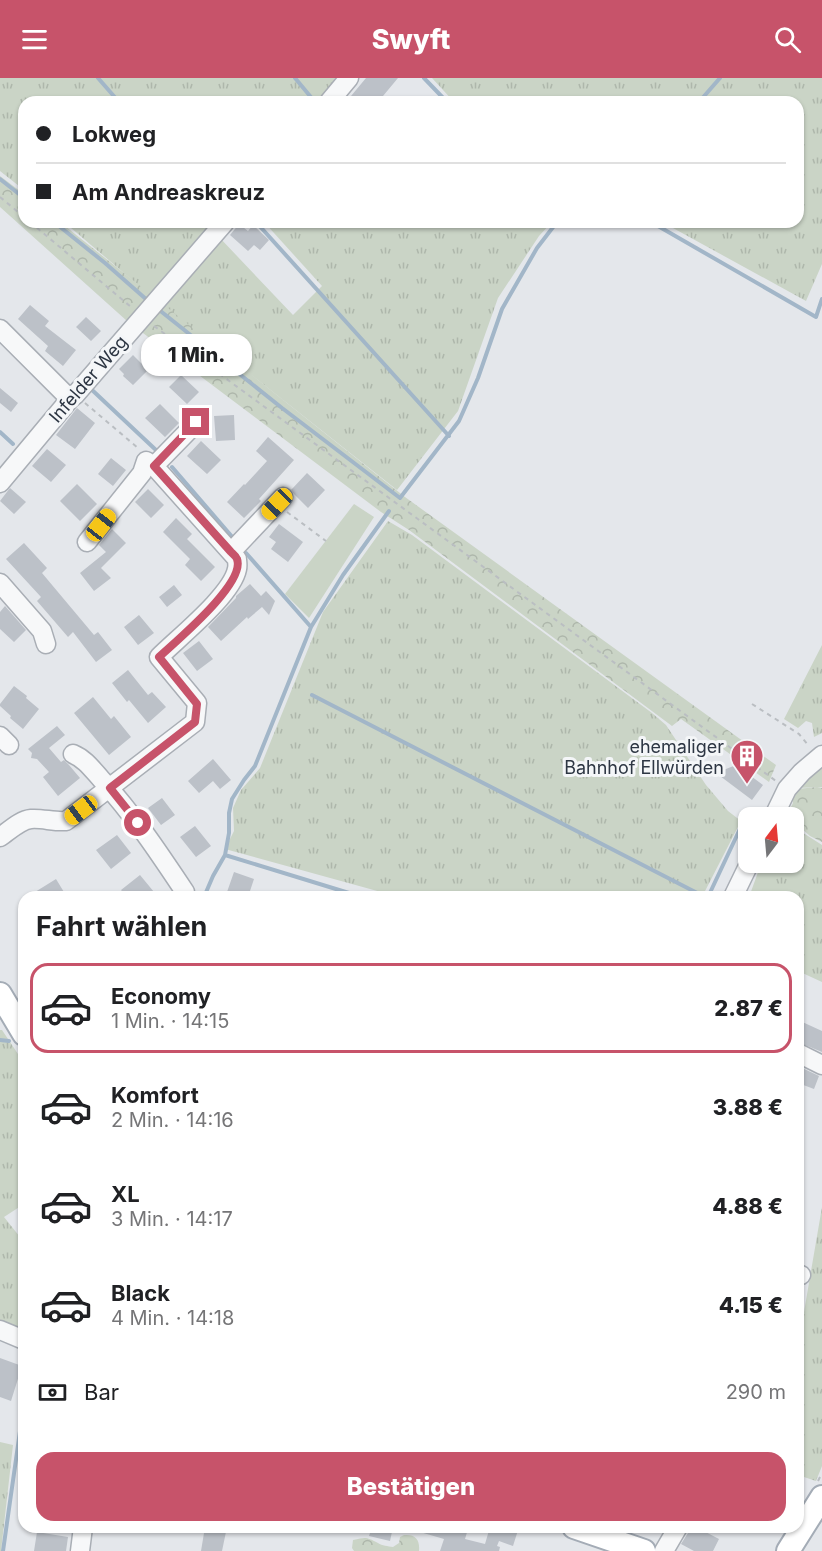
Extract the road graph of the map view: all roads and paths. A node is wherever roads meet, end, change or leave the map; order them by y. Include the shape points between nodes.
1 (349, 78) edge
2 (334, 96) edge
3 (0, 197) edge
4 (18, 212) edge
5 (37, 228) edge
6 (220, 228) edge
7 (142, 317) junction
8 (0, 328) edge
9 (73, 397) junction
10 (196, 422) dead end
11 (150, 463) junction
12 (0, 483) edge
13 (280, 501) joint
14 (326, 541) dead end
15 (87, 542) dead end
16 (231, 552) junction
17 (0, 583) edge
18 (46, 644) dead end
19 (752, 704) dead end
20 (74, 754) dead end
21 (821, 755) edge
22 (777, 782) dead end
23 (110, 788) junction
24 (778, 807) edge
25 (0, 837) edge
26 (745, 873) edge
27 (184, 891) edge
28 (736, 891) edge
29 (0, 994) edge
30 (18, 1024) edge
31 (804, 1056) edge
32 (822, 1065) edge
33 (0, 1330) edge
34 (18, 1338) edge
35 (822, 1497) edge
36 (804, 1526) edge
37 (82, 1533) edge
38 (592, 1533) edge
39 (674, 1533) edge
40 (799, 1533) edge
41 (80, 1551) edge
42 (644, 1551) edge
43 (664, 1551) edge
44 (788, 1551) edge

1 - 2 street
3 - 4 path
5 - 7 path
6 - 7 street, Infelder Weg
7 - 9 street, Infelder Weg
7 - 22 path
8 - 9 street
9 - 11 path via 137,446
9 - 12 street, Infelder Weg
10 - 11 street
11 - 15 street
11 - 16 street
13 - 14 path
13 - 16 street
16 - 23 street via 237,559 237,568 220,598 159,657 197,704 195,722
17 - 18 street via 42,631
19 - 21 path via 799,734
20 - 23 street via 82,757
21 - 24 street via 787,789
23 - 25 street via 66,821 32,819
23 - 27 street
26 - 28 street
29 - 30 main road
31 - 32 street
33 - 34 street
35 - 36 main road
37 - 41 street
38 - 42 main road
39 - 43 street
40 - 44 main road

